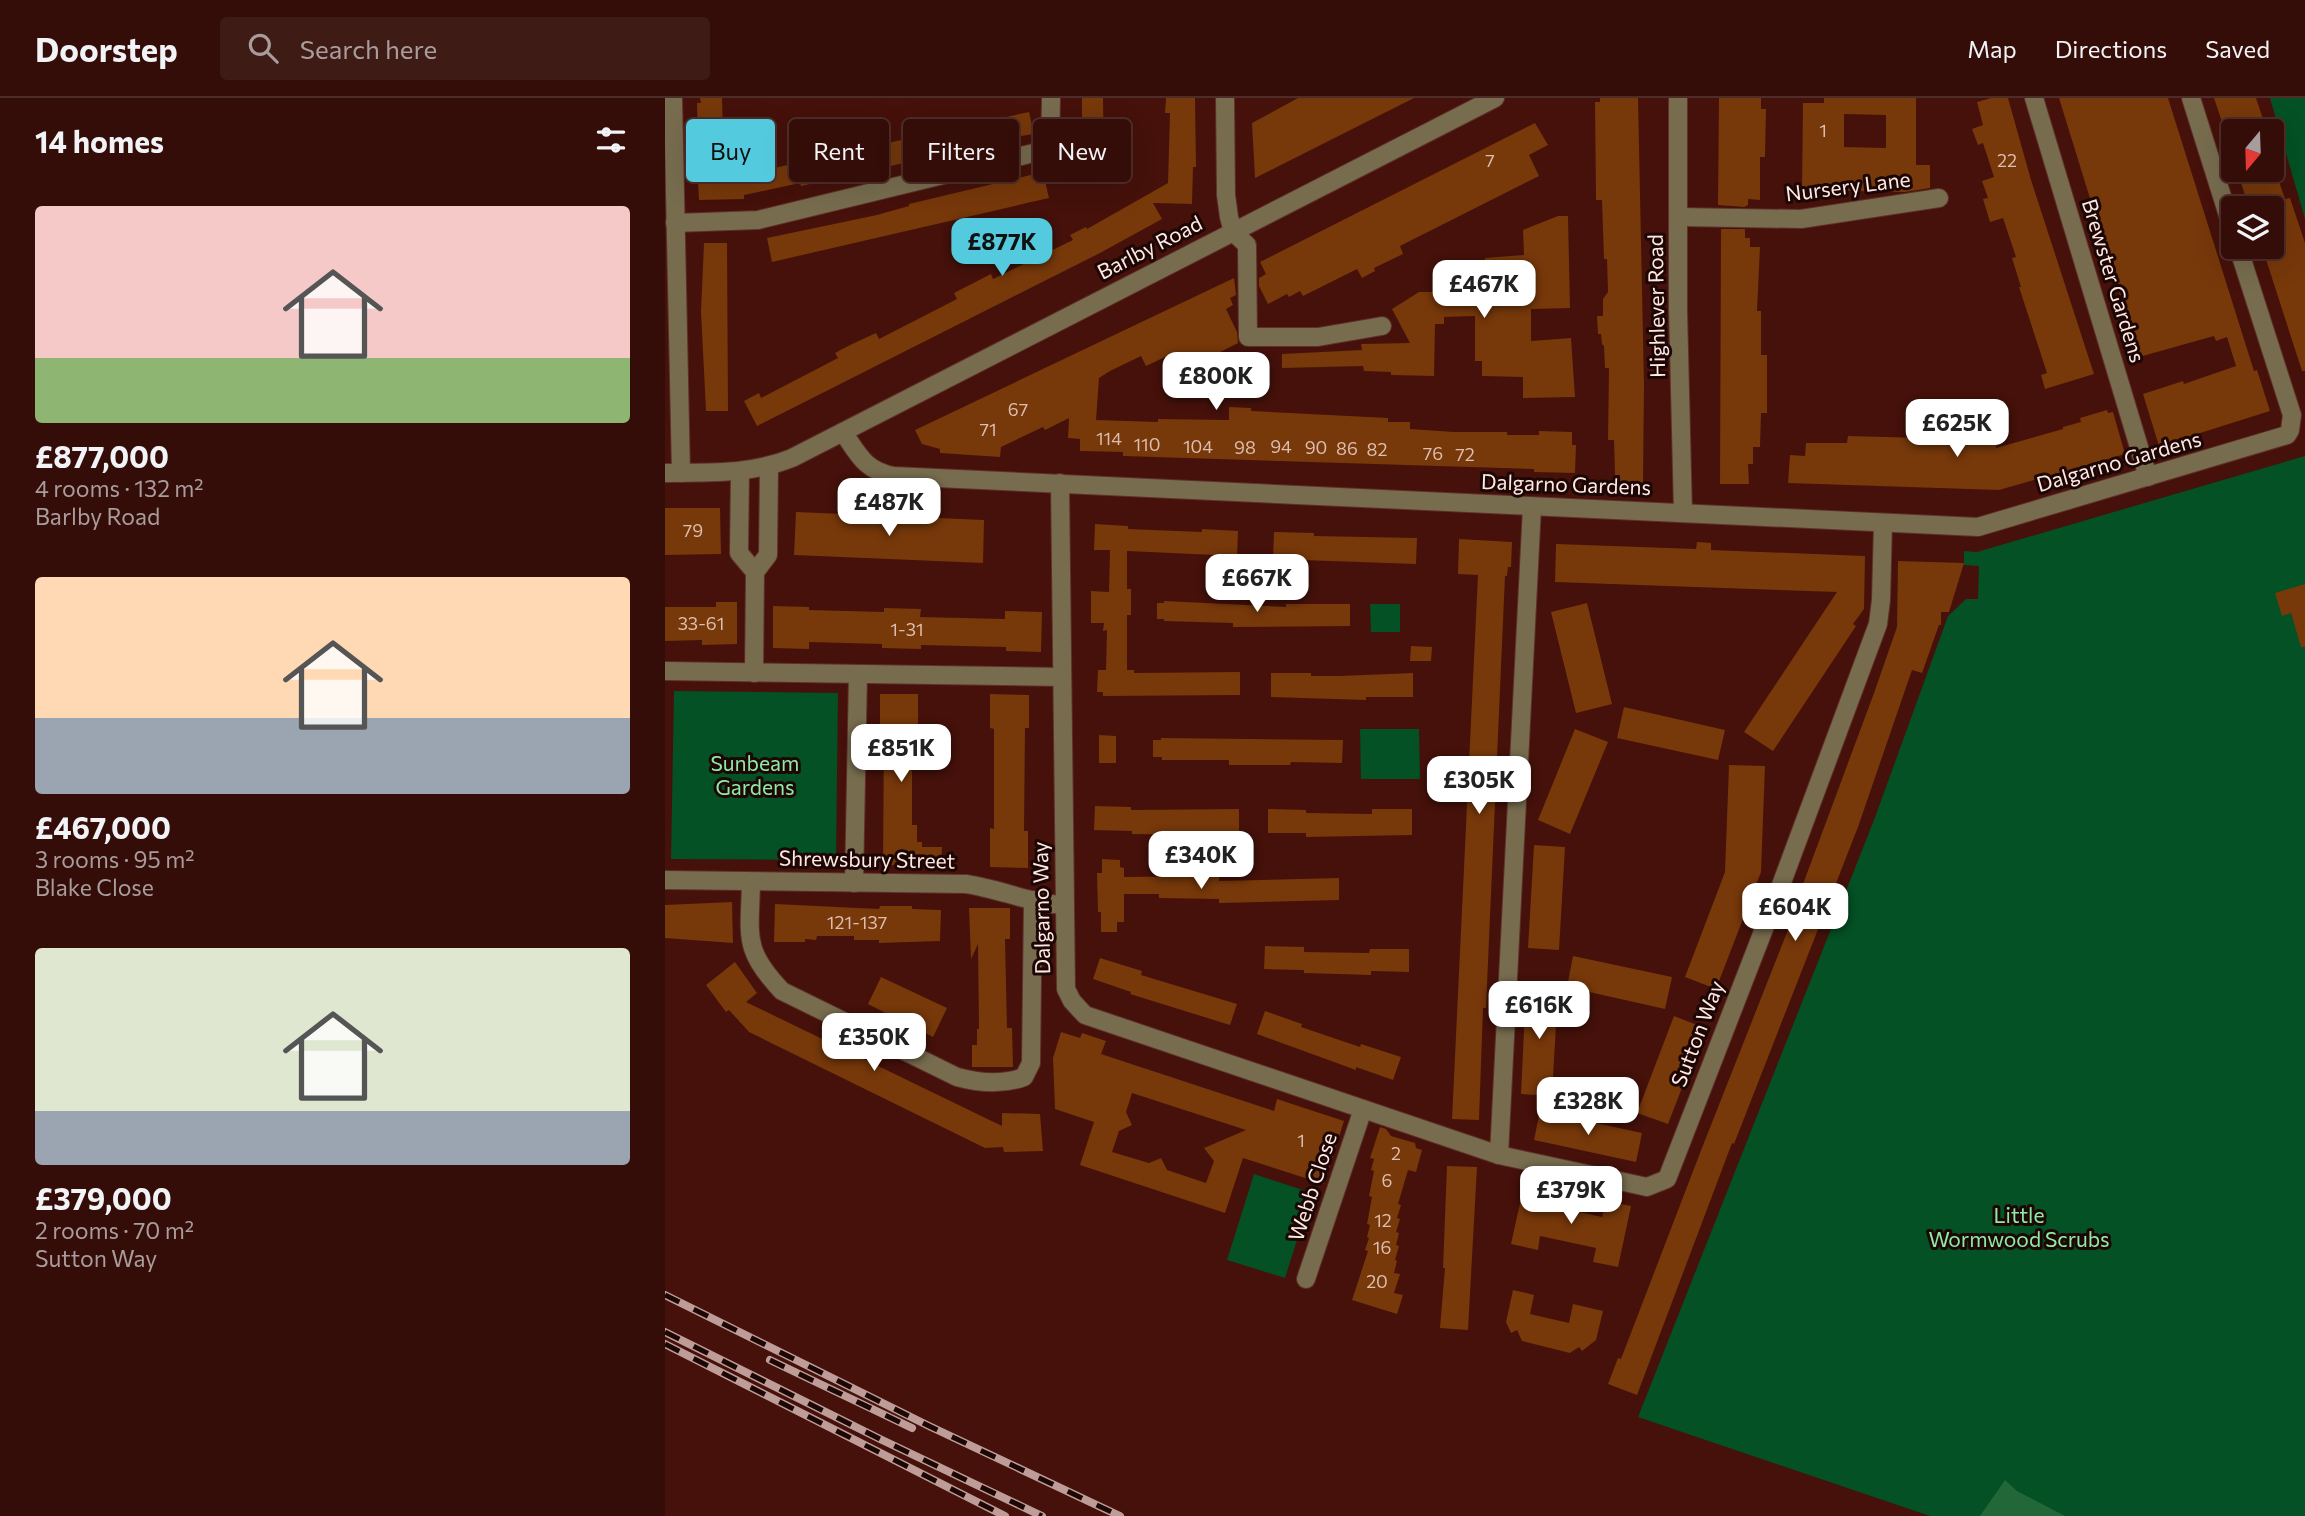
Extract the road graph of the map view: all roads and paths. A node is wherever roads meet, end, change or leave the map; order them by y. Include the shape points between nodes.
1 (673, 98) edge
2 (1051, 98) edge
3 (1225, 98) edge
4 (1495, 98) edge
5 (1678, 98) edge
6 (2034, 98) edge
7 (2190, 98) edge
8 (2222, 196) edge
9 (1939, 198) dead end
10 (1679, 217) junction
11 (675, 223) junction
12 (1233, 232) junction
13 (2242, 259) edge
14 (1382, 326) dead end
15 (843, 432) junction
16 (769, 467) junction
17 (740, 472) junction
18 (673, 473) edge
19 (2148, 477) junction
20 (1060, 483) junction
21 (1532, 506) junction
22 (1683, 513) junction
23 (1883, 523) junction
24 (755, 572) junction
25 (665, 671) edge
26 (754, 673) junction
27 (858, 674) junction
28 (1061, 677) junction
29 (665, 880) edge
30 (751, 882) junction
31 (854, 883) junction
32 (1033, 900) junction
33 (1065, 905) junction
34 (1363, 1109) junction
35 (1499, 1155) junction
36 (1306, 1279) dead end

1 - 11 street
2 - 11 street via 1050,149 758,220
3 - 12 street via 1226,195
4 - 12 street, Barlby Road
5 - 10 street, Highlever Road
6 - 19 street, Brewster Gardens
7 - 8 street
9 - 10 street, Nursery Lane via 1801,219
10 - 22 street, Highlever Road
11 - 18 street
12 - 14 street via 1247,246 1248,337 1318,337
12 - 15 street, Barlby Road
13 - 19 street, Dalgarno Gardens via 2292,415 2290,430 2283,437
15 - 16 street, Barlby Road
15 - 20 street, Dalgarno Gardens via 870,469 880,474
16 - 17 street, Barlby Road
16 - 24 street via 768,555
17 - 18 street, Barlby Road
17 - 24 street via 739,553
19 - 23 street, Dalgarno Gardens via 1978,527
20 - 21 street, Dalgarno Gardens
20 - 28 street, Dalgarno Way
21 - 22 street, Dalgarno Gardens
21 - 35 street
22 - 23 street, Dalgarno Gardens
23 - 35 street, Sutton Way via 1878,624 1667,1179 1647,1187
24 - 26 street
25 - 26 street
26 - 27 street
27 - 28 street
27 - 31 street
28 - 33 street, Dalgarno Way
29 - 30 street, Shrewsbury Street
30 - 31 street, Shrewsbury Street
30 - 32 street via 750,940 766,974 782,991 957,1077 984,1083 1024,1077 1031,1063
31 - 32 street, Shrewsbury Street via 966,884
32 - 33 street, Shrewsbury Street
33 - 34 street, Dalgarno Way via 1066,989 1086,1015
34 - 35 street, Dalgarno Way
34 - 36 street, Webb Close

